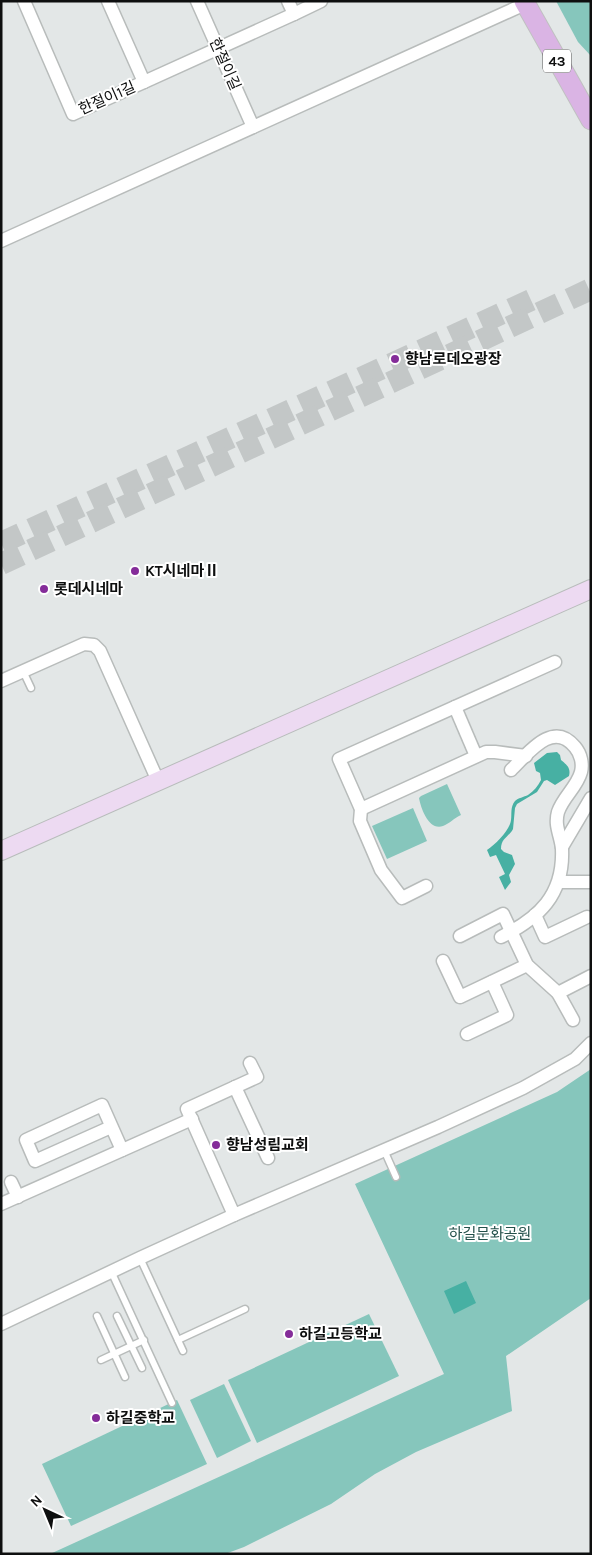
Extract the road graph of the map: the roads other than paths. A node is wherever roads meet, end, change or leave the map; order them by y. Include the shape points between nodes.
1 (24, 1) edge
2 (108, 1) edge
3 (197, 1) edge
4 (288, 1) edge
5 (321, 1) edge
6 (524, 3) edge
7 (294, 14) junction
8 (218, 48) junction
9 (144, 82) junction
10 (591, 120) edge
11 (253, 127) junction
12 (1, 241) edge
13 (591, 588) edge
14 (555, 662) dead end
15 (23, 671) junction
16 (1, 681) edge
17 (31, 688) dead end
18 (454, 707) junction
19 (476, 756) junction
20 (526, 756) junction
21 (586, 765) edge
22 (510, 770) dead end
23 (158, 781) junction
24 (591, 798) edge
25 (361, 809) junction
26 (562, 847) junction
27 (1, 851) edge
28 (558, 882) junction
29 (591, 882) edge
30 (426, 886) dead end
31 (534, 915) junction
32 (587, 917) dead end
33 (506, 934) junction
34 (460, 936) dead end
35 (443, 962) dead end
36 (527, 964) junction
37 (591, 976) edge
38 (492, 982) junction
39 (558, 993) junction
40 (572, 1020) dead end
41 (467, 1034) dead end
42 (591, 1044) edge
43 (250, 1063) dead end
44 (235, 1087) junction
45 (192, 1119) junction
46 (111, 1126) junction
47 (122, 1150) junction
48 (384, 1150) junction
49 (268, 1158) dead end
50 (396, 1177) dead end
51 (11, 1182) dead end
52 (18, 1197) junction
53 (1, 1204) edge
54 (234, 1215) junction
55 (140, 1258) junction
56 (112, 1271) junction
57 (245, 1309) dead end
58 (97, 1316) dead end
59 (118, 1316) dead end
60 (1, 1324) edge
61 (144, 1340) junction
62 (178, 1340) junction
63 (131, 1346) junction
64 (183, 1351) dead end
65 (114, 1354) junction
66 (101, 1360) dead end
67 (142, 1368) dead end
68 (125, 1377) dead end
69 (172, 1403) dead end

1 - 9 street, 한절이1길 via 73,114
2 - 9 street, 한절이1길
3 - 8 street, 한절이길
4 - 7 street
5 - 7 street
6 - 10 main road, 43
6 - 11 street
7 - 8 street
8 - 9 street
8 - 11 street, 한절이길
11 - 12 street
13 - 23 street
14 - 18 street
15 - 16 street
15 - 17 lane
15 - 23 street via 84,644 97,648
18 - 19 street
18 - 25 street via 339,759
19 - 20 street via 486,752
19 - 25 street
20 - 21 street via 541,740 559,737 574,746
20 - 22 street
21 - 26 street via 558,813 557,829
23 - 27 street
24 - 26 street
25 - 30 street via 360,821 381,870 402,898
26 - 28 street
28 - 29 street
28 - 31 street via 551,897
31 - 32 street via 545,937
31 - 33 street
33 - 34 street via 503,914
33 - 36 street
35 - 38 street via 460,997
36 - 38 street
36 - 39 street
37 - 39 street
38 - 41 street via 509,1019
39 - 40 street
42 - 48 street via 575,1059 523,1088
43 - 44 street via 257,1077
44 - 45 street via 187,1109
44 - 49 street
45 - 47 street
45 - 54 street
46 - 46 street via 102,1105 26,1140 35,1161
46 - 47 street
47 - 52 street
48 - 50 lane
48 - 54 street
51 - 52 street
52 - 53 street
54 - 55 street
55 - 56 street
55 - 62 lane
56 - 60 street
56 - 61 lane
57 - 62 lane
58 - 65 lane
59 - 63 lane
61 - 63 lane
61 - 69 lane
62 - 64 lane
63 - 65 lane
63 - 67 lane
65 - 66 lane
65 - 68 lane

